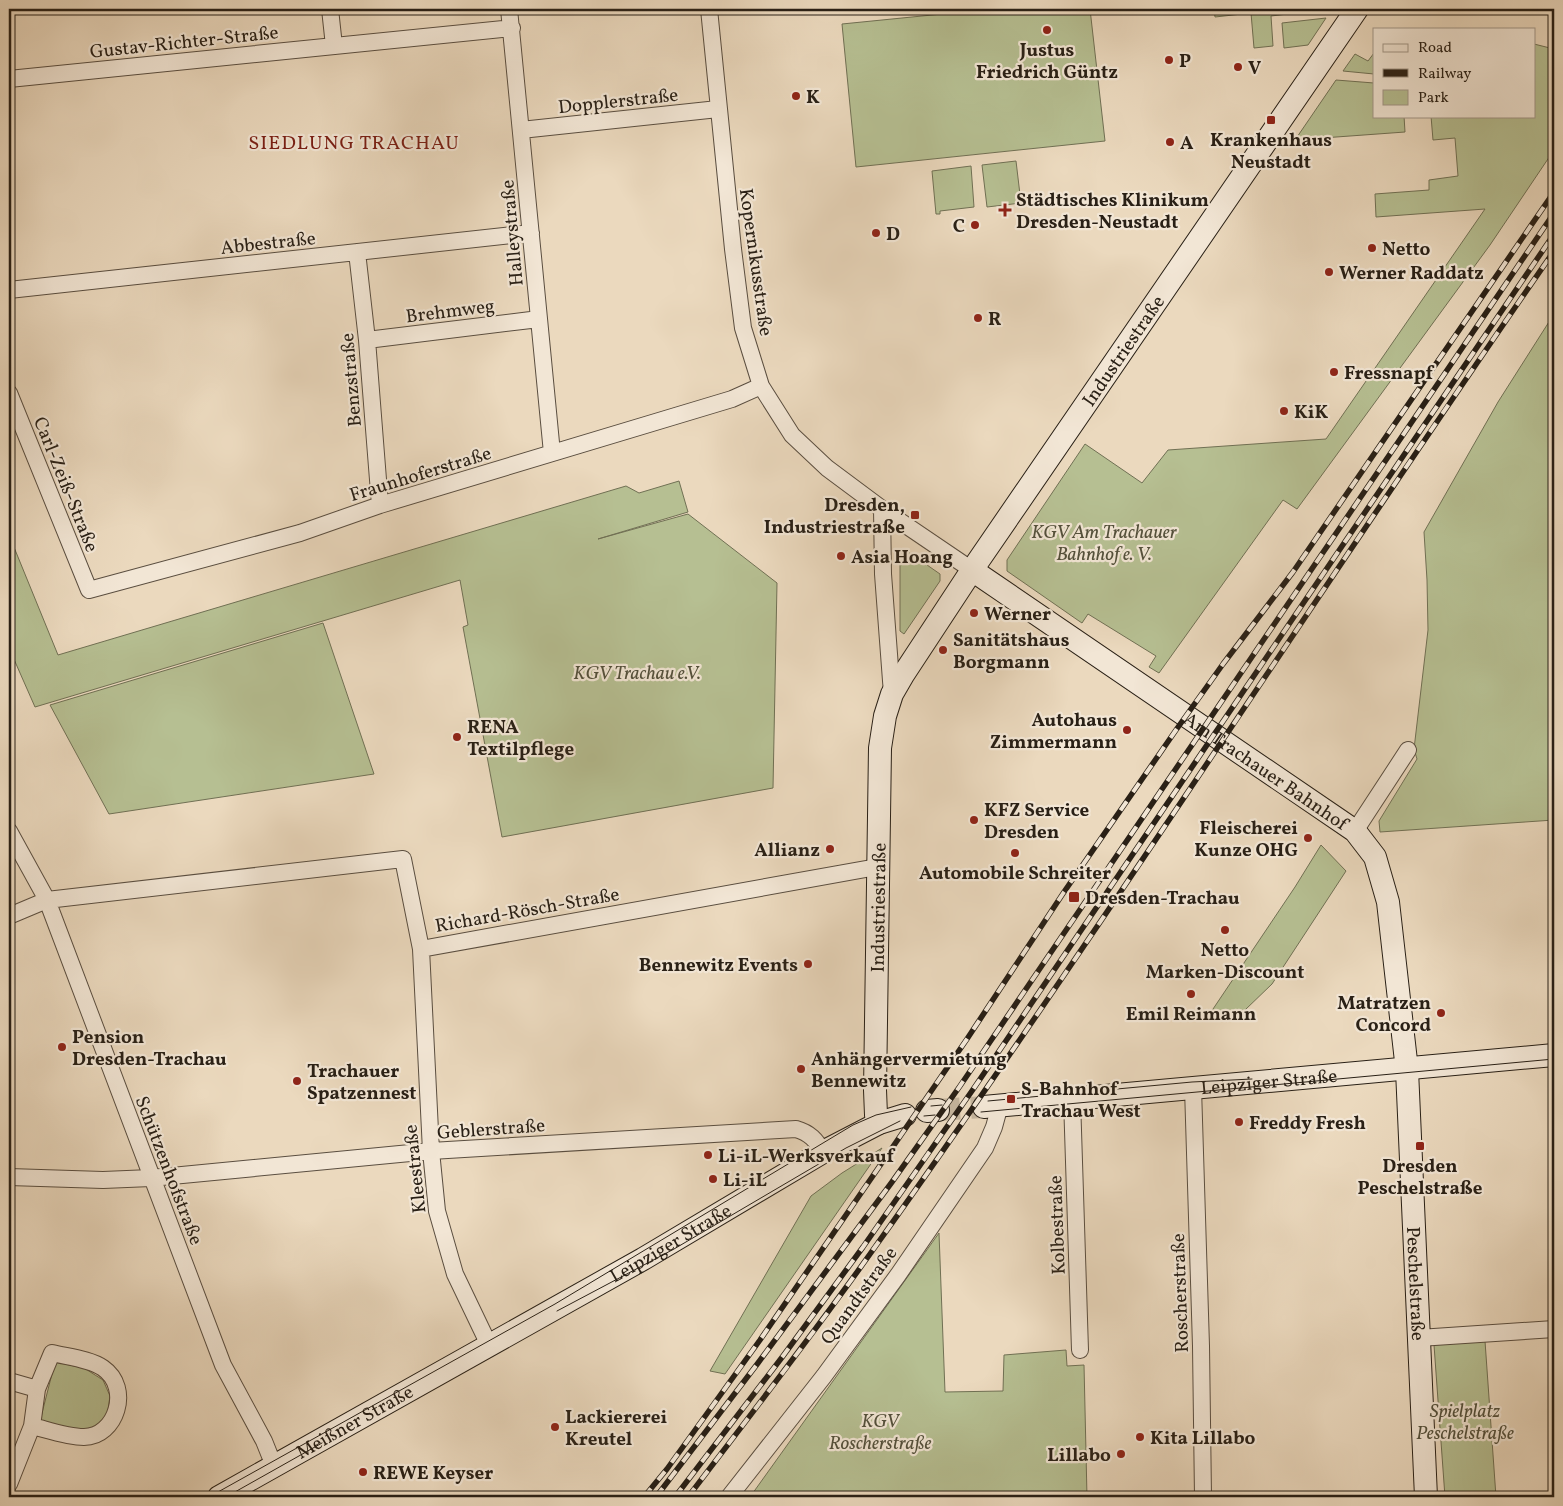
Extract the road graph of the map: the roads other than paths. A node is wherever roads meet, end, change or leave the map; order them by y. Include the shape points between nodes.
1 (330, 9) edge
2 (509, 9) edge
3 (709, 9) edge
4 (1357, 9) edge
5 (512, 28) junction
6 (334, 46) junction
7 (9, 80) edge
8 (718, 109) junction
9 (521, 130) junction
10 (532, 233) junction
11 (357, 252) junction
12 (9, 290) edge
13 (538, 319) junction
14 (367, 340) junction
15 (761, 386) junction
16 (9, 393) edge
17 (552, 453) junction
18 (380, 505) junction
19 (882, 510) junction
20 (972, 570) junction
21 (89, 590) joint
22 (892, 694) junction
23 (1408, 750) dead end
24 (9, 831) edge
25 (1355, 831) junction
26 (877, 867) junction
27 (47, 900) junction
28 (9, 916) edge
29 (421, 949) junction
30 (1554, 1055) edge
31 (1407, 1070) junction
32 (1193, 1088) junction
33 (1072, 1099) junction
34 (992, 1106) joint
35 (905, 1115) dead end
36 (879, 1123) junction
37 (431, 1151) junction
38 (822, 1152) junction
39 (9, 1177) edge
40 (151, 1178) junction
41 (1554, 1329) edge
42 (1419, 1338) junction
43 (489, 1345) junction
44 (1080, 1350) dead end
45 (9, 1381) edge
46 (37, 1389) junction
47 (32, 1426) junction
48 (274, 1466) junction
49 (9, 1484) edge
50 (219, 1497) edge
51 (729, 1497) edge
52 (1203, 1497) edge
53 (1426, 1497) edge

1 - 6 street
2 - 5 street, Halleystraße
3 - 8 street, Kopernikusstraße
4 - 20 street, Industriestraße
5 - 6 street, Gustav-Richter-Straße
5 - 9 street, Halleystraße
6 - 7 street, Gustav-Richter-Straße
8 - 9 street, Dopplerstraße
8 - 15 street, Kopernikusstraße via 743,328
9 - 10 street, Halleystraße
10 - 11 street, Abbestraße
10 - 13 street, Halleystraße
11 - 12 street, Abbestraße
11 - 14 street, Benzstraße
13 - 14 street, Brehmweg
13 - 17 street, Halleystraße
14 - 18 street, Benzstraße
15 - 17 street, Fraunhoferstraße via 732,399
15 - 19 street, Kopernikusstraße via 792,435 827,468
16 - 21 street, Carl-Zeiß-Straße
17 - 18 street, Fraunhoferstraße
18 - 21 street, Fraunhoferstraße via 300,533
19 - 20 street, Kopernikusstraße
19 - 22 street, Industriestraße
20 - 22 street, Industriestraße
20 - 25 street, Am Trachauer Bahnhof
22 - 26 street, Industriestraße via 880,748
23 - 25 street
24 - 27 street, Schützenhofstraße
25 - 31 street, Am Trachauer Bahnhof via 1375,857 1388,902
26 - 29 street, Richard-Rösch-Straße
26 - 36 street, Industriestraße via 875,1090
27 - 28 street
27 - 29 street, Richard-Rösch-Straße via 403,859
27 - 40 street, Schützenhofstraße
29 - 37 street, Kleestraße
30 - 31 street, Leipziger Straße
31 - 32 street, Leipziger Straße
31 - 42 street, Peschelstraße
32 - 33 street, Leipziger Straße
32 - 52 street, Roscherstraße
33 - 34 street, Leipziger Straße
33 - 44 street, Kolbestraße
34 - 51 street, Quandtstraße via 994,1127 986,1148 824,1376
35 - 36 street, Leipziger Straße
36 - 38 street, Leipziger Straße
37 - 38 street, Geblerstraße via 796,1129 816,1140
37 - 40 street, Geblerstraße
37 - 43 street, Kleestraße via 437,1211 455,1274
38 - 43 street, Leipziger Straße via 643,1259
39 - 40 street, Geblerstraße
40 - 48 street, Schützenhofstraße via 223,1365
41 - 42 street
42 - 53 street, Peschelstraße
43 - 48 street, Meißner Straße
45 - 46 street
46 - 47 street
46 - 47 street via 52,1353 103,1368 118,1388 119,1400 112,1419 96,1434 85,1437
47 - 49 street
48 - 50 street, Meißner Straße

